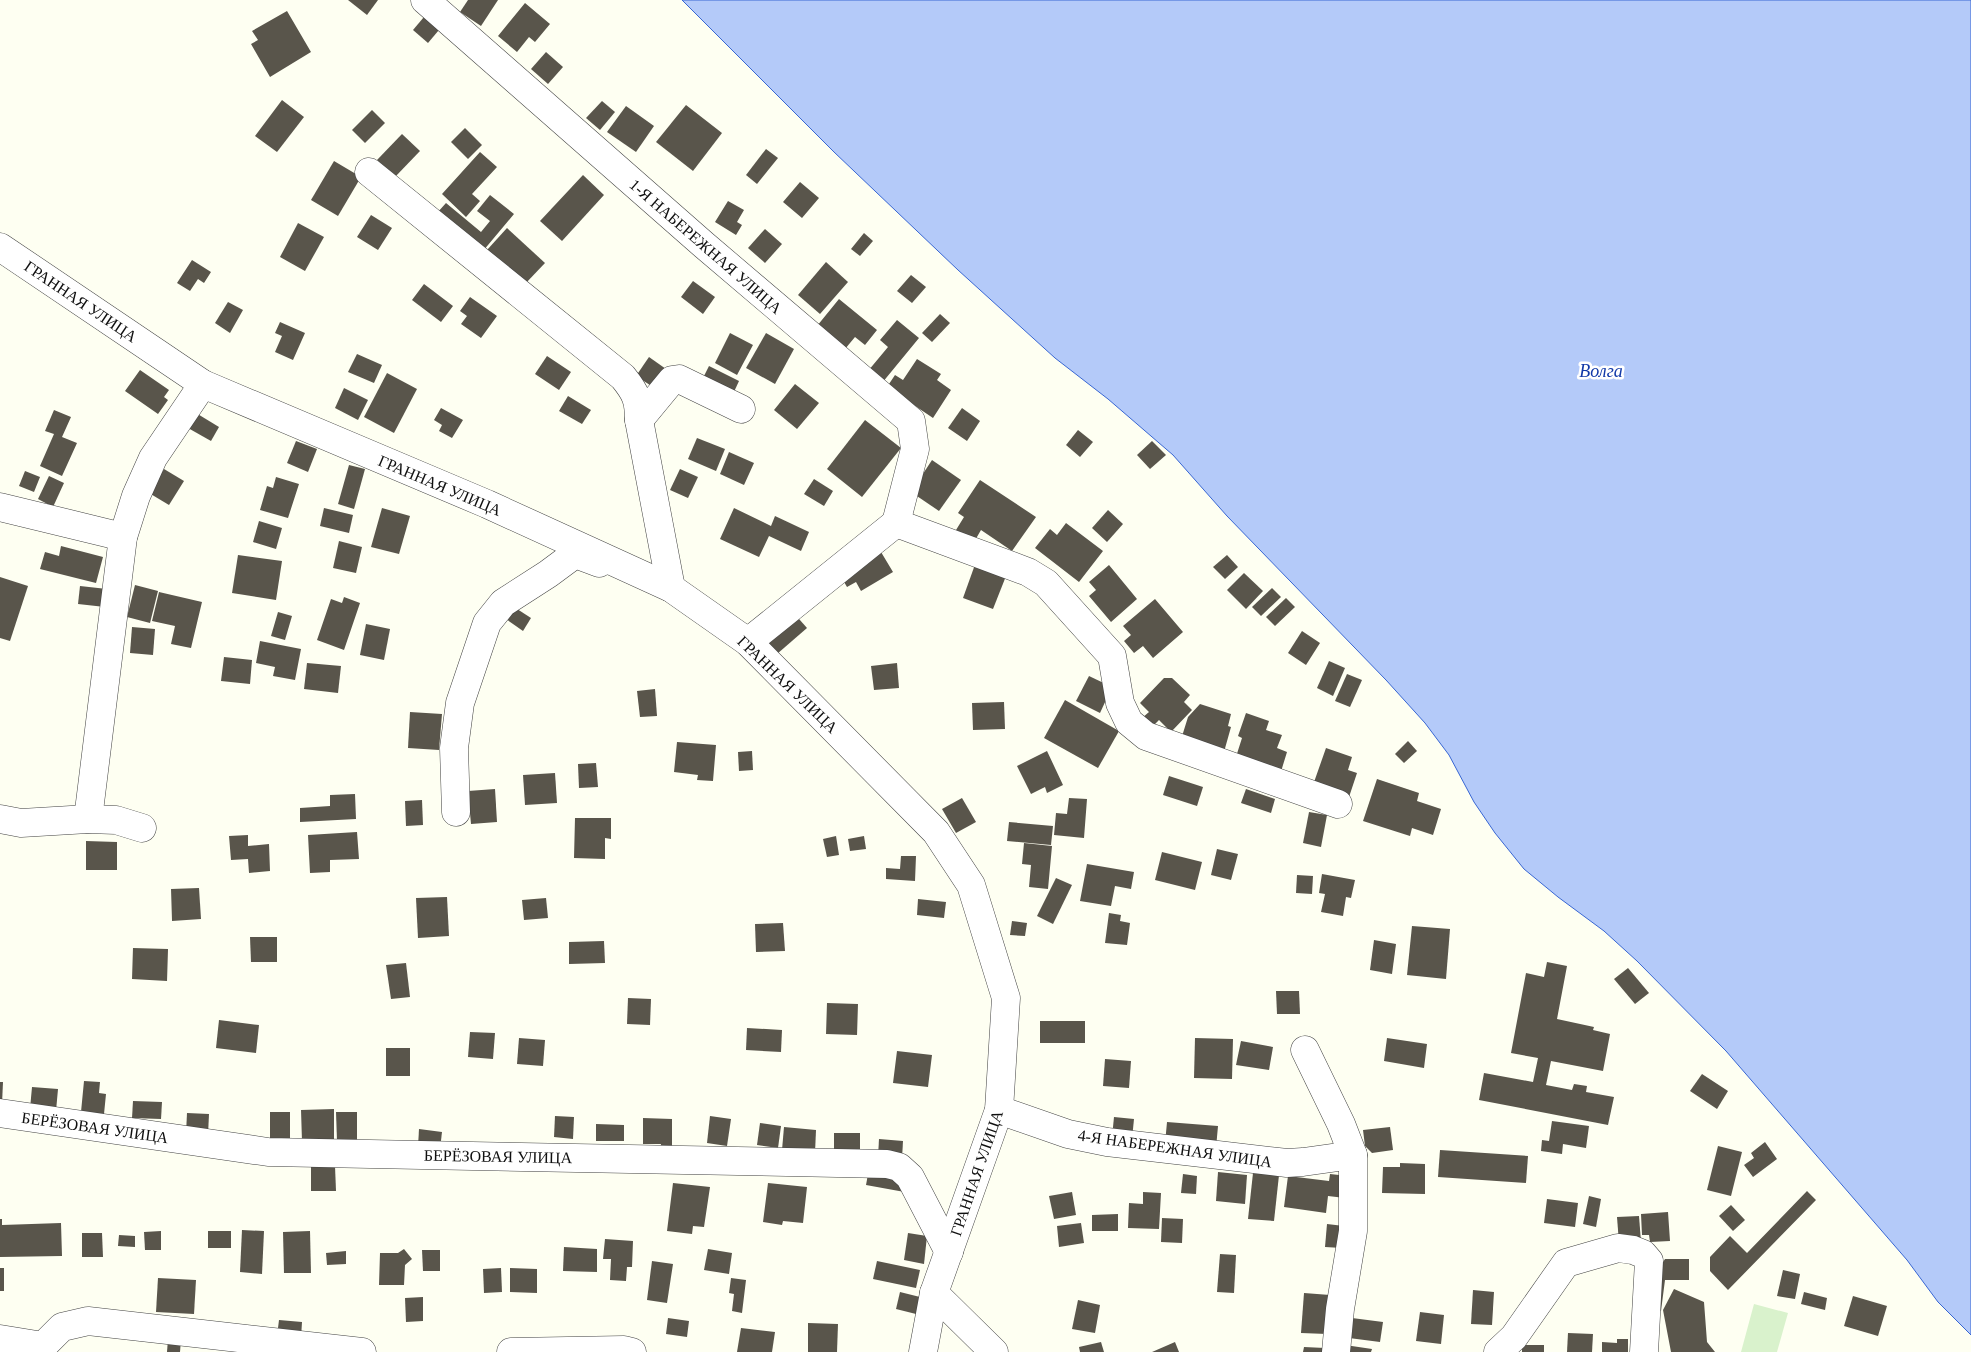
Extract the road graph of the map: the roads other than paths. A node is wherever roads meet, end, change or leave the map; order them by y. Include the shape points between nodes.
1 (425, 0) edge
2 (369, 172) dead end
3 (0, 247) edge
4 (203, 384) junction
5 (741, 409) dead end
6 (639, 420) junction
7 (0, 507) edge
8 (896, 523) junction
9 (124, 537) junction
10 (671, 588) junction
11 (748, 642) junction
12 (1338, 804) dead end
13 (456, 812) dead end
14 (0, 819) edge
15 (88, 819) junction
16 (142, 828) dead end
17 (1305, 1050) dead end
18 (999, 1110) junction
19 (0, 1113) edge
20 (1353, 1155) junction
21 (948, 1252) junction
22 (934, 1293) junction
23 (0, 1339) edge
24 (42, 1349) edge
25 (362, 1352) edge
26 (511, 1352) edge
27 (632, 1352) edge
28 (923, 1352) edge
29 (994, 1352) edge
30 (1336, 1352) edge
31 (1498, 1352) edge
32 (1644, 1352) edge

1 - 8 street, 1-Я НАБЕРЕЖНАЯ УЛИЦА via 704,245 911,421 915,449
2 - 6 street via 623,377 639,402
3 - 4 street, ГРАННАЯ УЛИЦА
4 - 9 street via 153,458 136,496
4 - 10 street, ГРАННАЯ УЛИЦА via 487,504
5 - 6 street via 679,379 672,380
6 - 10 street
7 - 9 street
8 - 11 street
8 - 12 street via 1028,572 1046,583 1112,656 1120,703 1129,722 1146,736
9 - 15 street
10 - 11 street, ГРАННАЯ УЛИЦА
10 - 13 street via 575,554 503,603 487,623 460,703 454,748
11 - 18 street, ГРАННАЯ УЛИЦА via 936,832 971,886 1006,998
14 - 15 street via 21,823
15 - 16 street via 116,820
17 - 20 street
18 - 20 street, 4-Я НАБЕРЕЖНАЯ УЛИЦА via 1068,1134 1107,1142 1286,1163
18 - 21 street, ГРАННАЯ УЛИЦА
19 - 21 street, БЕРЁЗОВАЯ УЛИЦА via 268,1152 887,1164 899,1167 910,1177
20 - 30 street via 1353,1231
21 - 22 street, ГРАННАЯ УЛИЦА
22 - 28 street, ГРАННАЯ УЛИЦА
22 - 29 street
23 - 24 street
24 - 25 street via 62,1327 88,1321
26 - 27 street
31 - 32 street via 1514,1337 1566,1262 1618,1248 1642,1254 1649,1261

